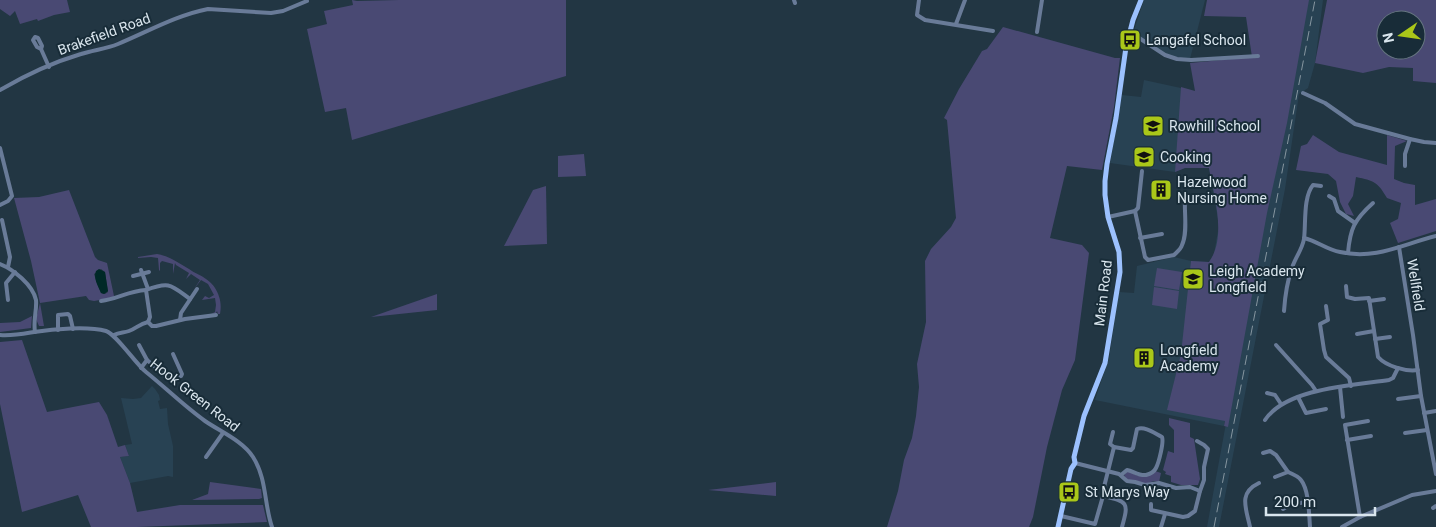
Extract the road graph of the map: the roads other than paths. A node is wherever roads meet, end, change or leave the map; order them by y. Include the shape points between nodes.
1 (919, 0) edge
2 (965, 0) edge
3 (1042, 0) edge
4 (1141, 0) edge
5 (307, 1) edge
6 (956, 24) junction
7 (993, 31) dead end
8 (1037, 32) dead end
9 (1130, 32) junction
10 (41, 49) dead end
11 (1258, 56) dead end
12 (49, 66) junction
13 (0, 90) edge
14 (1304, 93) dead end
15 (1410, 140) junction
16 (1436, 143) edge
17 (0, 148) edge
18 (1405, 166) dead end
19 (1142, 171) dead end
20 (1321, 186) dead end
21 (1329, 196) dead end
22 (1185, 199) dead end
23 (1372, 203) dead end
24 (0, 205) edge
25 (1135, 211) junction
26 (1108, 217) junction
27 (2, 223) edge
28 (1355, 223) junction
29 (1162, 234) dead end
30 (1436, 236) edge
31 (1140, 238) junction
32 (1304, 238) junction
33 (1399, 247) junction
34 (1348, 253) junction
35 (0, 264) edge
36 (8, 267) junction
37 (15, 272) junction
38 (141, 272) junction
39 (149, 272) dead end
40 (133, 276) dead end
41 (1346, 286) dead end
42 (197, 289) dead end
43 (147, 290) junction
44 (115, 292) dead end
45 (118, 297) junction
46 (190, 299) junction
47 (1384, 299) dead end
48 (8, 300) dead end
49 (101, 301) dead end
50 (1369, 301) junction
51 (1326, 306) dead end
52 (1284, 311) dead end
53 (216, 315) dead end
54 (180, 320) junction
55 (148, 322) junction
56 (73, 329) junction
57 (58, 330) junction
58 (35, 332) junction
59 (1374, 332) junction
60 (1357, 334) dead end
61 (0, 335) edge
62 (114, 335) junction
63 (1390, 337) dead end
64 (1375, 339) junction
65 (139, 345) dead end
66 (1276, 345) dead end
67 (174, 354) dead end
68 (147, 360) junction
69 (141, 368) junction
70 (1398, 368) junction
71 (1418, 370) junction
72 (1351, 386) junction
73 (1340, 387) junction
74 (1316, 391) junction
75 (1267, 393) dead end
76 (1421, 396) junction
77 (1298, 397) junction
78 (1398, 399) dead end
79 (1281, 404) junction
80 (1326, 409) dead end
81 (1436, 411) edge
82 (1424, 413) junction
83 (1343, 417) dead end
84 (1265, 420) dead end
85 (1368, 421) dead end
86 (1427, 430) junction
87 (1113, 432) dead end
88 (224, 433) junction
89 (1405, 433) dead end
90 (1372, 436) dead end
91 (1347, 440) junction
92 (1197, 441) dead end
93 (1114, 447) junction
94 (1263, 453) dead end
95 (206, 457) dead end
96 (1075, 463) junction
97 (1108, 472) junction
98 (1288, 472) junction
99 (1436, 474) edge
100 (1121, 475) junction
101 (1275, 477) dead end
102 (1259, 482) dead end
103 (1200, 490) junction
104 (1436, 492) edge
105 (1103, 496) junction
106 (1308, 502) junction
107 (1152, 504) dead end
108 (1283, 509) dead end
109 (1165, 514) junction
110 (1061, 516) junction
111 (1360, 517) junction
112 (272, 527) edge
113 (1058, 527) edge
114 (1122, 527) edge
115 (1161, 527) edge
116 (1250, 527) edge
117 (1310, 527) edge
118 (1342, 527) edge

1 - 6 street via 916,15 924,20
2 - 6 street
3 - 8 street
4 - 9 main road, Main Road
5 - 12 street, Brakefield Road via 271,13 200,10 118,44
6 - 7 street
9 - 11 street via 1165,55 1177,59
9 - 26 main road, Main Road via 1107,164 1105,195
10 - 12 street
12 - 13 street, Brakefield Road
14 - 15 street via 1355,124
15 - 16 street
15 - 18 street
17 - 24 street via 12,196
19 - 25 street
20 - 32 street via 1313,185 1309,192
21 - 28 street via 1334,199 1338,211
22 - 31 street via 1184,240 1174,255 1148,260
23 - 28 street
25 - 26 street
25 - 31 street
26 - 96 main road, Main Road via 1119,252 1120,272 1105,362 1084,416
27 - 36 street via 10,257
28 - 34 street via 1350,232
29 - 31 street
30 - 33 street
32 - 34 street
32 - 52 street via 1292,267
33 - 34 street via 1378,254
33 - 71 street, Wellfield
35 - 36 street
36 - 37 street
37 - 48 street via 6,283
37 - 58 street via 32,289 36,300
38 - 39 street
38 - 40 street
38 - 43 street
41 - 50 street via 1348,297 1369,298
42 - 46 street
43 - 45 street
43 - 46 street via 168,285
43 - 55 street
44 - 45 street
45 - 49 street
46 - 54 street
47 - 50 street
50 - 59 street
51 - 72 street via 1328,320 1320,324 1324,350 1326,356 1349,378
53 - 54 street
54 - 55 street via 156,326
55 - 62 street
56 - 57 street
56 - 57 street via 70,315 66,314 57,316
56 - 62 street via 104,331
57 - 58 street
58 - 61 street
59 - 60 street
59 - 64 street
62 - 69 street, Hook Green Road
63 - 64 street
64 - 70 street via 1378,357
65 - 68 street
66 - 74 street
67 - 68 street via 182,374 176,379 167,378
68 - 69 street
69 - 88 street, Hook Green Road
70 - 71 street
70 - 72 street via 1389,380
71 - 76 street, Wellfield
72 - 73 street
73 - 74 street
73 - 83 street
74 - 77 street
75 - 79 street via 1275,395
76 - 78 street
76 - 82 street, Wellfield
77 - 79 street
77 - 80 street via 1306,413
79 - 84 street
81 - 82 street
82 - 86 street, Wellfield
85 - 91 street via 1345,425
86 - 89 street
86 - 99 street, Wellfield
87 - 93 street via 1110,444
88 - 95 street
88 - 112 street, Hook Green Road via 244,447 256,461
90 - 91 street
91 - 111 street
92 - 103 street via 1208,449
93 - 97 street
93 - 100 street via 1131,450 1140,428 1162,437 1163,441 1152,473 1142,475 1127,470
94 - 98 street via 1270,451 1276,455
96 - 97 street
96 - 110 main road, Main Road via 1071,468
97 - 100 street
97 - 105 street
98 - 101 street
98 - 106 street via 1300,478 1305,485
100 - 103 street via 1126,481 1145,485 1159,482 1176,488
102 - 116 street via 1247,492 1244,502
103 - 109 street via 1192,514 1182,517
104 - 111 street via 1412,495
105 - 110 street via 1095,524
105 - 114 street via 1125,506 1127,510
106 - 108 street via 1291,504
106 - 117 street
107 - 109 street via 1151,510
109 - 115 street
110 - 113 main road, Main Road
111 - 118 street

